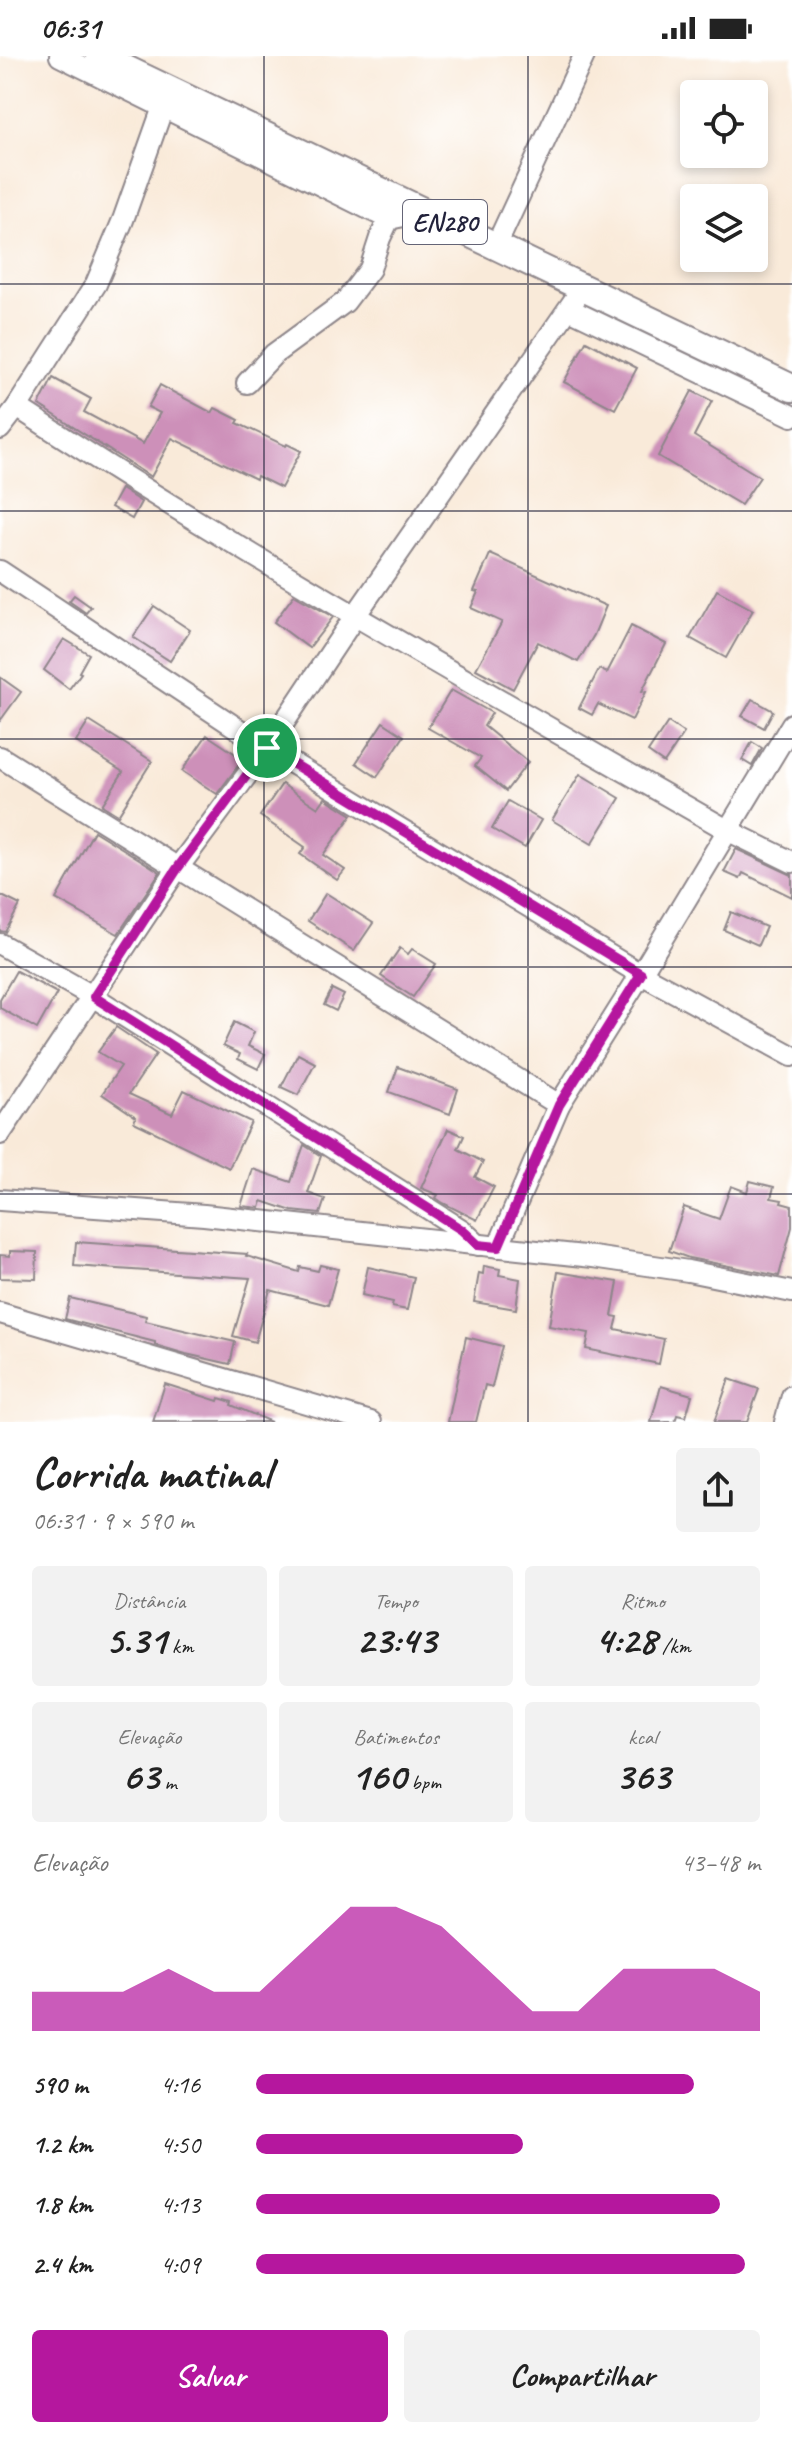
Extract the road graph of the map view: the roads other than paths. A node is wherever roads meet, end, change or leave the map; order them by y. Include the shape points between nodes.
1 (60, 56) edge
2 (99, 56) edge
3 (584, 56) edge
4 (163, 107) junction
5 (423, 212) junction
6 (389, 219) junction
7 (496, 246) junction
8 (584, 286) junction
9 (569, 309) junction
10 (247, 383) dead end
11 (792, 388) edge
12 (17, 407) junction
13 (792, 416) edge
14 (0, 429) edge
15 (0, 571) edge
16 (355, 616) junction
17 (792, 724) edge
18 (267, 748) junction
19 (0, 757) edge
20 (729, 831) junction
21 (792, 862) edge
22 (177, 869) junction
23 (0, 944) edge
24 (641, 974) junction
25 (94, 997) junction
26 (792, 1056) edge
27 (559, 1105) junction
28 (8, 1110) edge
29 (0, 1134) edge
30 (0, 1200) edge
31 (488, 1246) junction
32 (792, 1292) edge
33 (0, 1313) edge
34 (792, 1396) edge
35 (371, 1422) edge
36 (785, 1422) edge

1 - 4 street
2 - 5 main road, EN280
3 - 7 street
4 - 6 street
4 - 12 street via 96,284
5 - 6 street
5 - 7 main road, EN280
6 - 10 street via 370,269 345,302 274,354
7 - 8 main road, EN280
8 - 9 street
8 - 11 main road, EN280
9 - 13 street
9 - 16 street
12 - 14 street
12 - 16 street
15 - 18 street
16 - 18 street
16 - 20 street
17 - 20 street
18 - 22 street
18 - 24 street
19 - 22 street
20 - 21 street
20 - 24 street
22 - 25 street
22 - 27 street
23 - 25 street
24 - 26 street
24 - 27 street
25 - 28 street
25 - 31 street
27 - 31 street
28 - 29 street
30 - 31 street via 204,1215
31 - 32 street via 688,1271
33 - 35 street
34 - 36 street

